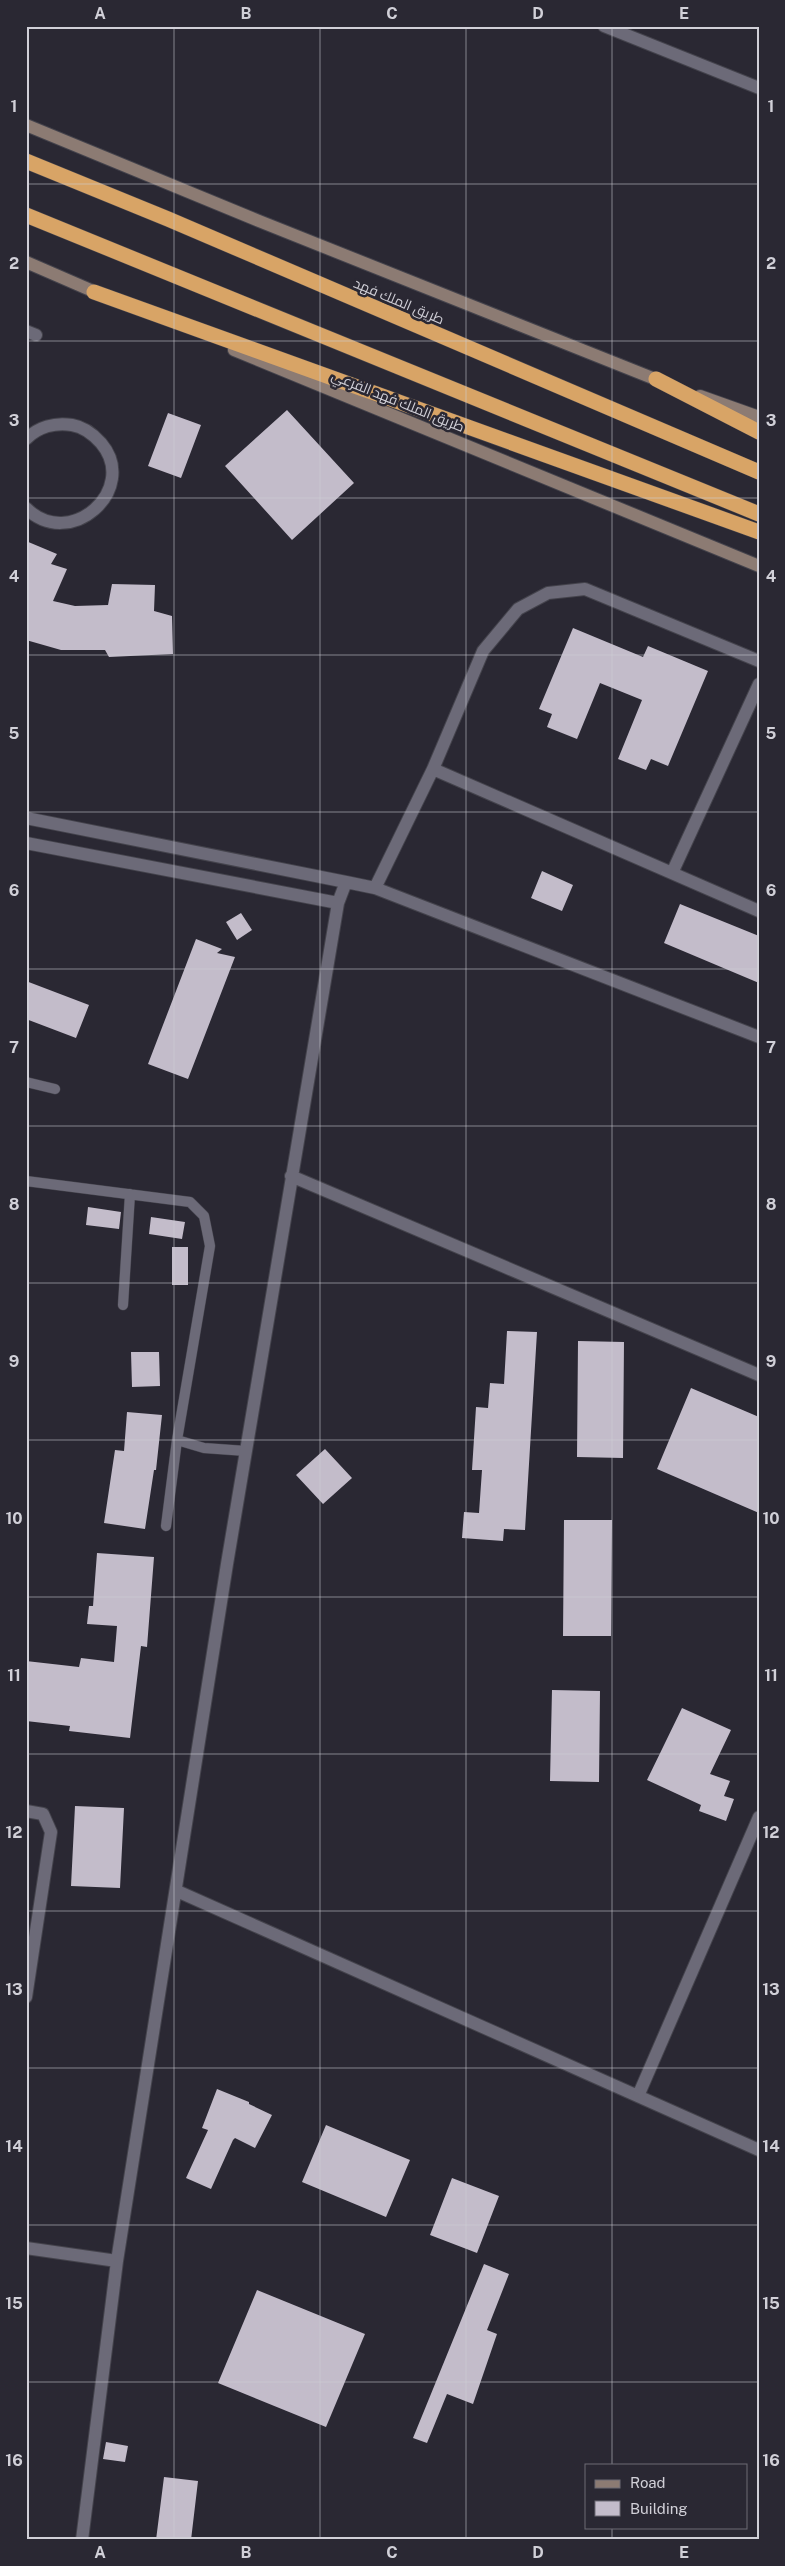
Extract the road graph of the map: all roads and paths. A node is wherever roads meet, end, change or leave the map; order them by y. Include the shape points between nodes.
1 (604, 26) edge
2 (759, 88) edge
3 (27, 125) edge
4 (26, 161) edge
5 (26, 215) edge
6 (26, 262) edge
7 (94, 292) junction
8 (656, 379) junction
9 (759, 417) edge
10 (759, 432) edge
11 (26, 439) edge
12 (759, 472) edge
13 (26, 508) edge
14 (759, 514) edge
15 (759, 532) edge
16 (759, 566) edge
17 (759, 661) edge
18 (759, 684) edge
19 (433, 769) junction
20 (26, 818) edge
21 (26, 843) edge
22 (672, 873) junction
23 (346, 882) junction
24 (375, 888) junction
25 (338, 903) junction
26 (759, 911) edge
27 (759, 1037) edge
28 (26, 1082) edge
29 (55, 1089) dead end
30 (291, 1176) junction
31 (26, 1181) edge
32 (130, 1194) junction
33 (122, 1305) dead end
34 (759, 1374) edge
35 (177, 1440) junction
36 (246, 1451) junction
37 (166, 1526) dead end
38 (26, 1810) edge
39 (759, 1817) edge
40 (177, 1891) junction
41 (26, 1997) edge
42 (638, 2096) junction
43 (759, 2150) edge
44 (26, 2248) edge
45 (117, 2261) junction
46 (83, 2538) edge

1 - 2 street
3 - 8 main road
4 - 12 highway, طريق الملك فهد
5 - 14 highway
6 - 7 main road, طريق الملك فهد الفرعي
7 - 15 highway
7 - 16 main road, طريق الملك فهد الفرعي
8 - 9 main road
8 - 10 highway
11 - 13 street via 51,425 75,426 96,437 109,457 111,480 102,503 84,518 72,522 49,521
17 - 19 street via 585,589 548,593 518,609 484,652
18 - 22 street
19 - 22 street
19 - 24 street
20 - 23 street
21 - 25 street
22 - 26 street
23 - 24 street
23 - 25 street
24 - 27 street
25 - 30 street
28 - 29 lane
30 - 34 street
30 - 36 street
31 - 32 lane
32 - 33 lane
32 - 35 lane via 190,1202 204,1216 210,1246
35 - 36 lane via 204,1448
35 - 37 lane
36 - 40 street
38 - 41 street via 43,1814 50,1832
39 - 42 street
40 - 42 street
40 - 45 street
42 - 43 street
44 - 45 street
45 - 46 street

